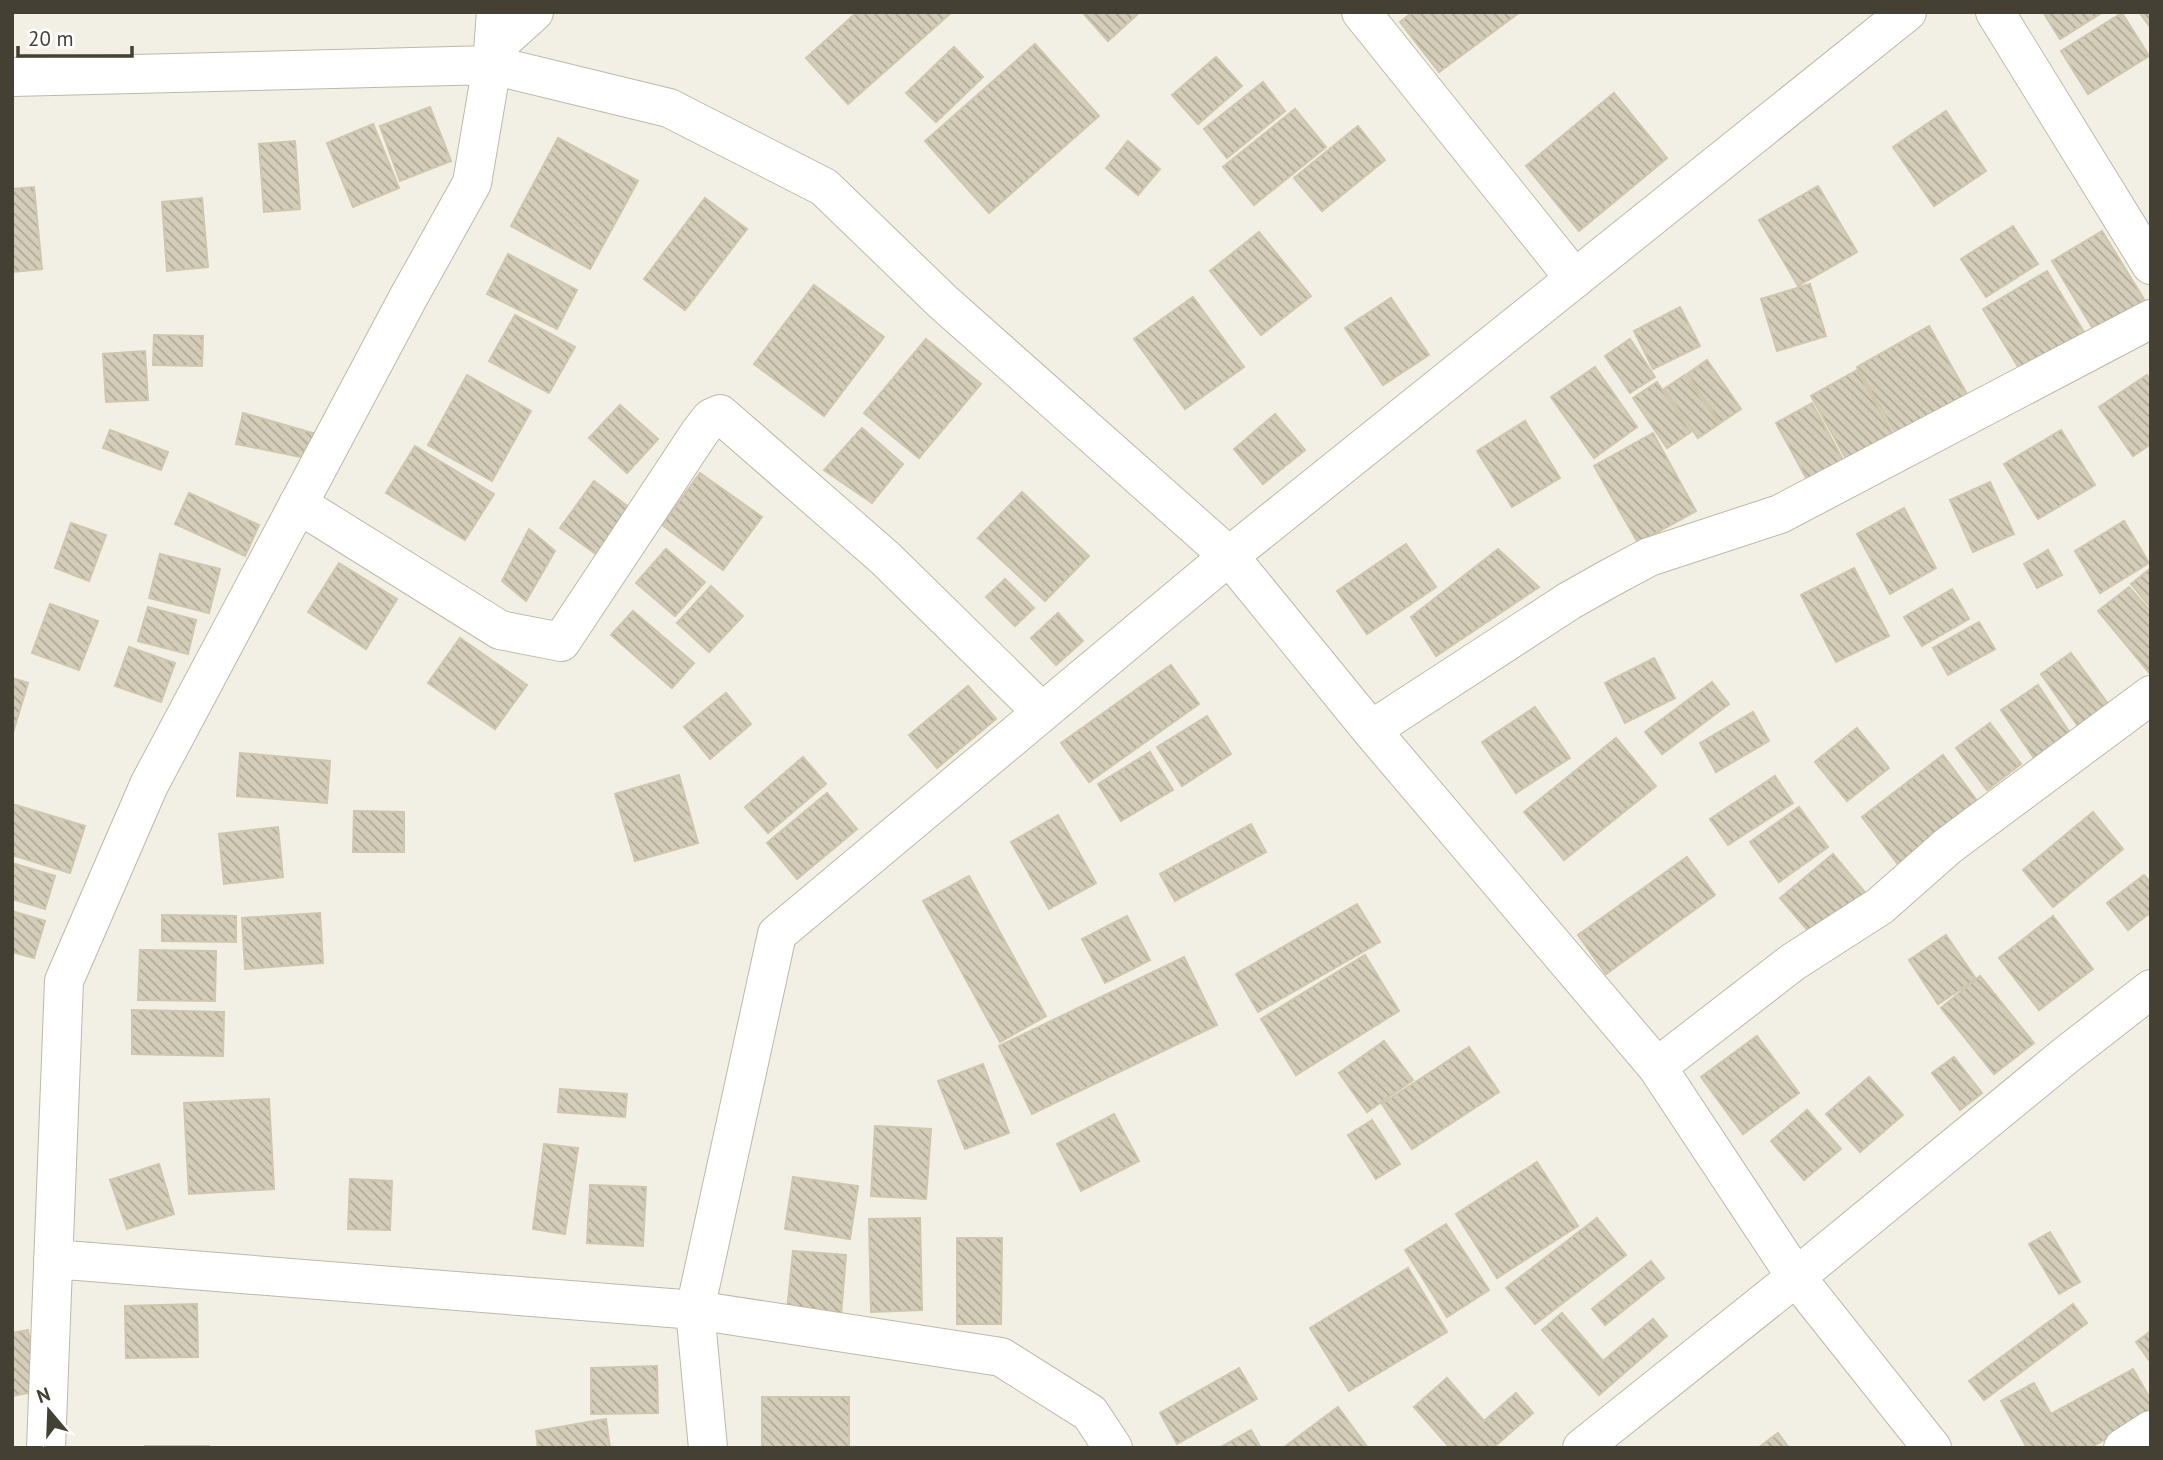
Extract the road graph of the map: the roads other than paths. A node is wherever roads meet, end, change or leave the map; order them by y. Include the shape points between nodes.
1 (534, 12) edge
2 (1362, 12) edge
3 (1907, 12) edge
4 (1996, 12) edge
5 (494, 42) edge
6 (12, 77) edge
7 (2151, 265) edge
8 (1575, 279) junction
9 (2151, 318) edge
10 (298, 504) junction
11 (1229, 556) junction
12 (2151, 695) edge
13 (1042, 712) junction
14 (1371, 730) junction
15 (2151, 989) edge
16 (1657, 1067) junction
17 (53, 1259) junction
18 (1796, 1277) junction
19 (695, 1310) junction
20 (2151, 1430) edge
21 (47, 1448) edge
22 (708, 1448) edge
23 (1113, 1448) edge
24 (1582, 1448) edge
25 (1932, 1448) edge
26 (2123, 1448) edge

1 - 5 street
2 - 8 street
3 - 8 street
4 - 7 street
5 - 6 street
5 - 10 street via 472,183
5 - 11 street via 669,108 824,187 943,302
8 - 11 street
9 - 14 street via 1780,514 1649,557 1569,601
10 - 13 street via 500,630 561,642 700,432 720,414 885,558
10 - 17 street via 149,785 64,981
11 - 13 street
11 - 14 street
12 - 16 street via 1948,846 1880,906 1793,962
13 - 19 street via 778,934
14 - 16 street
15 - 18 street
16 - 18 street
17 - 19 street
17 - 21 street
18 - 24 street
18 - 25 street
19 - 22 street
19 - 23 street via 1000,1357 1090,1413
20 - 26 street

